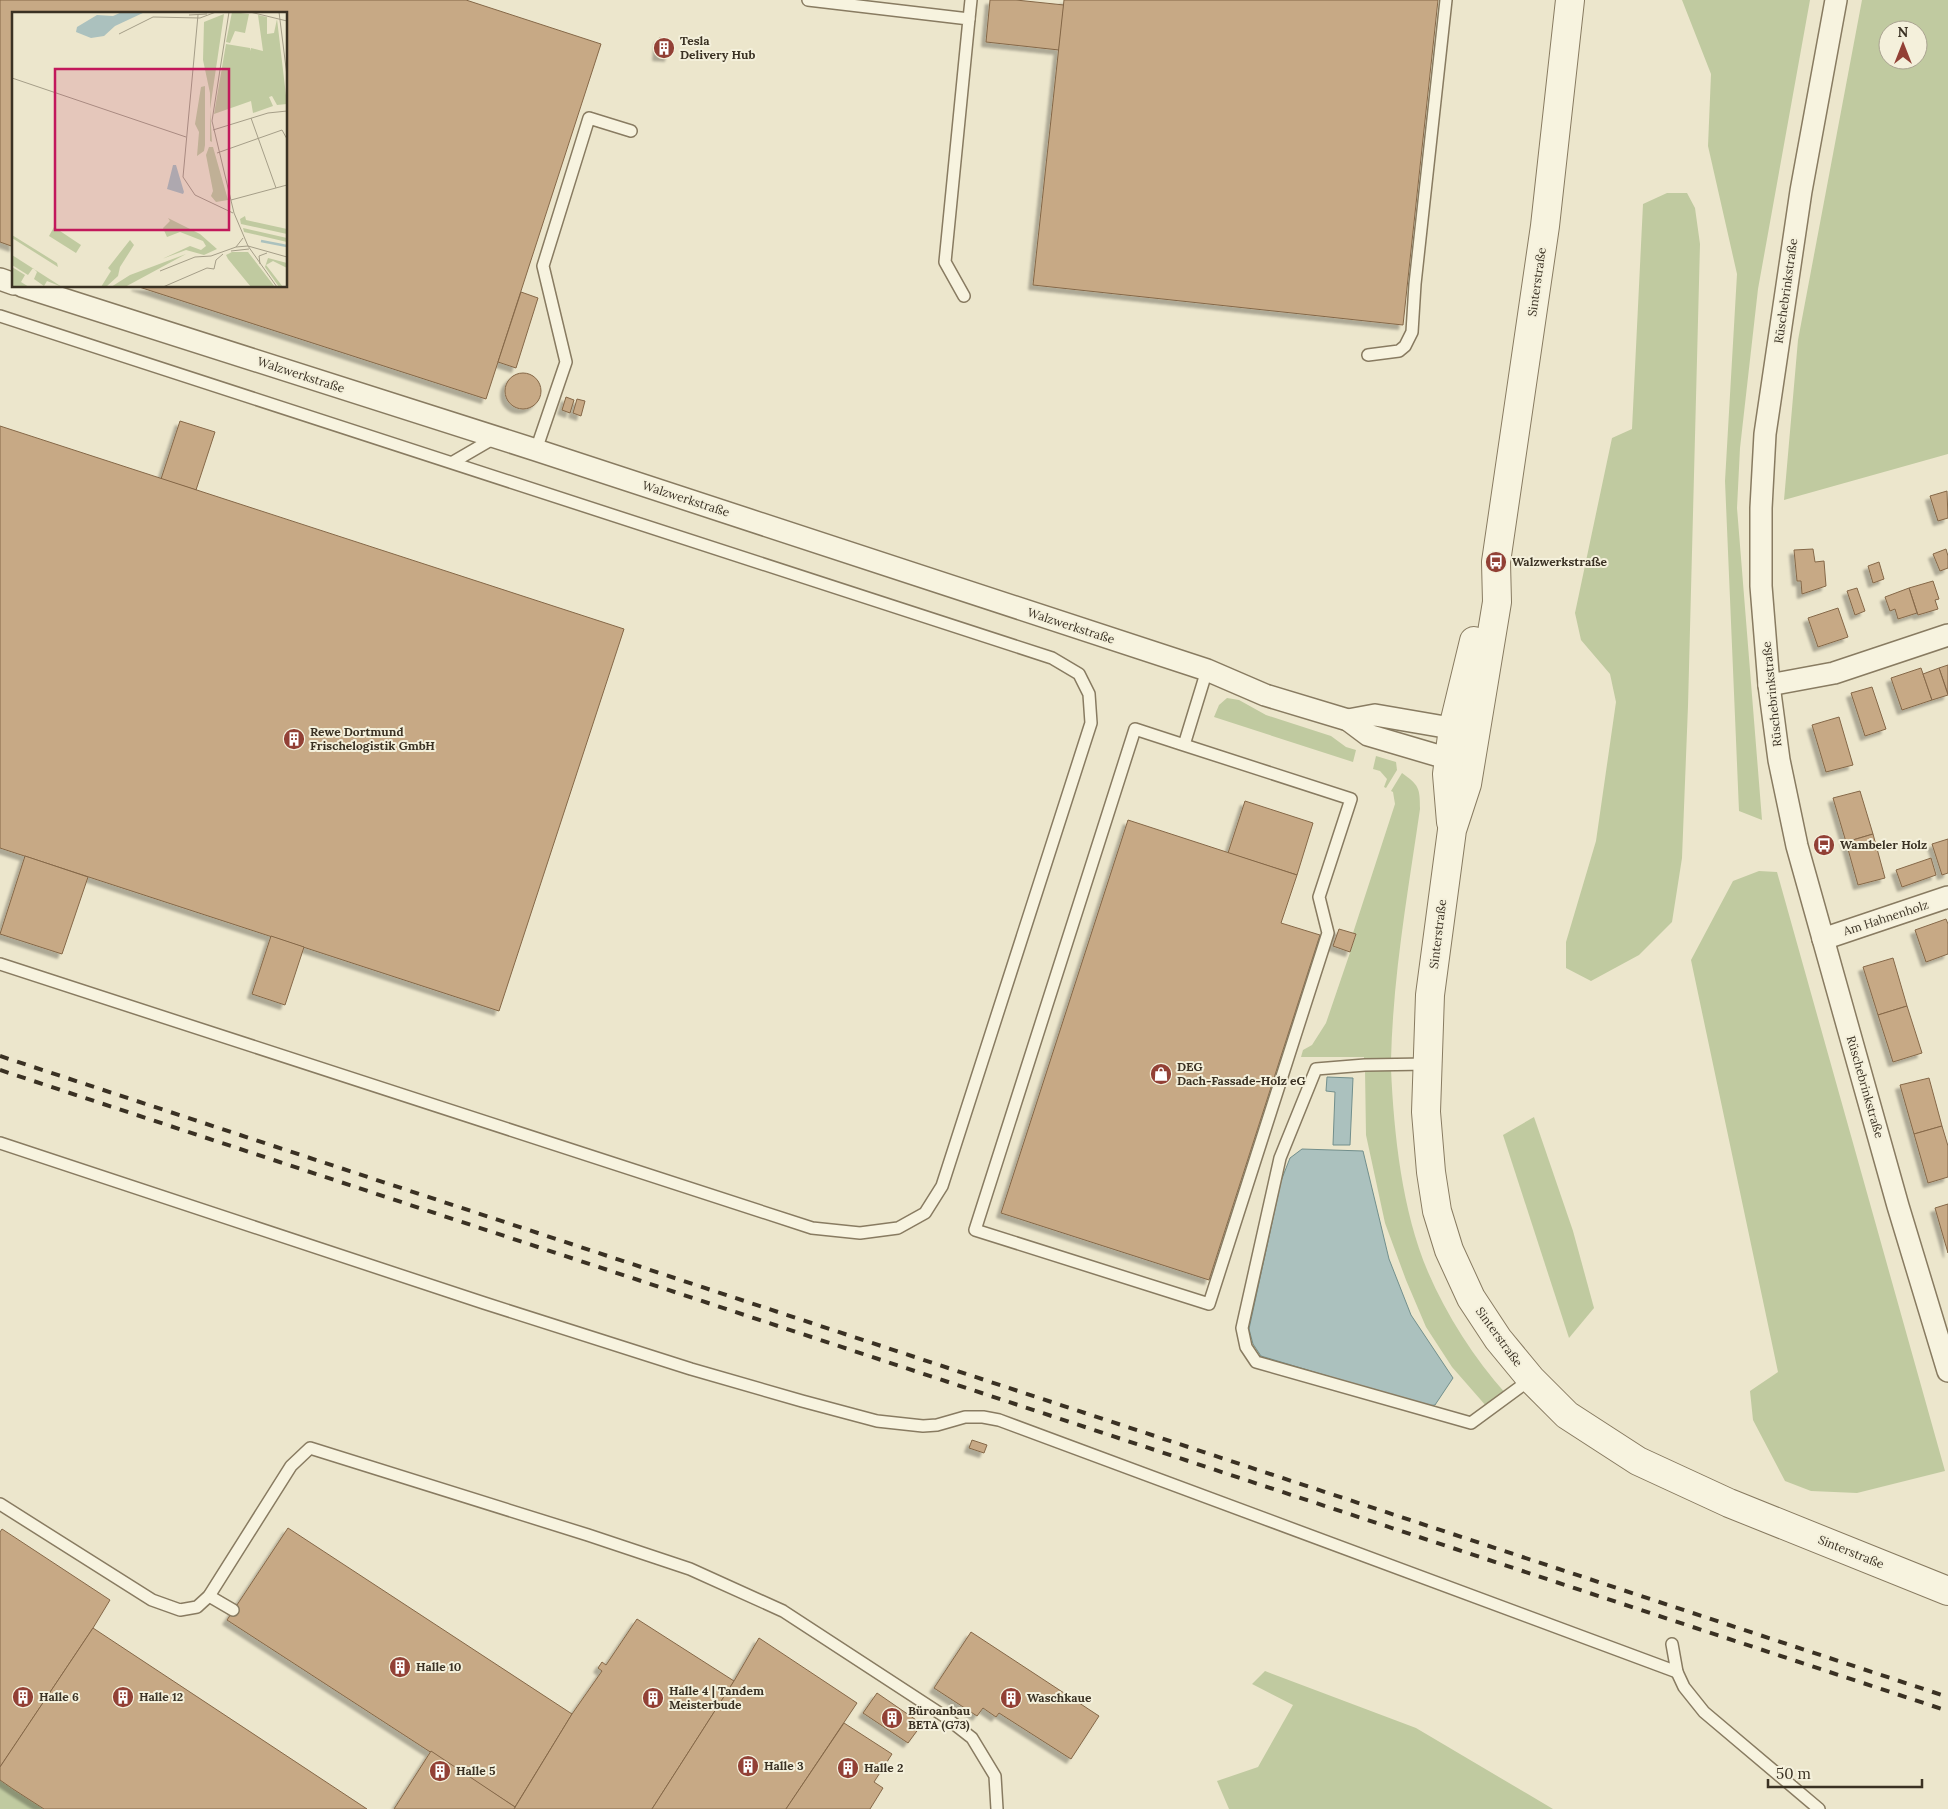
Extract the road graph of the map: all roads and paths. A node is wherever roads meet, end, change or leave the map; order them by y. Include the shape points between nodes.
1 (808, 0) edge
2 (971, 0) edge
3 (1446, 0) edge
4 (1570, 0) edge
5 (1836, 0) edge
6 (968, 19) junction
7 (630, 131) dead end
8 (0, 279) edge
9 (12, 283) edge
10 (28, 288) edge
11 (964, 296) dead end
12 (0, 316) edge
13 (1368, 355) dead end
14 (496, 437) junction
15 (536, 450) junction
16 (454, 462) junction
17 (1948, 635) edge
18 (1207, 670) junction
19 (1769, 685) junction
20 (1348, 720) junction
21 (1464, 730) junction
22 (1184, 745) junction
23 (1460, 762) junction
24 (1948, 898) edge
25 (1823, 938) junction
26 (0, 964) edge
27 (1427, 1064) junction
28 (0, 1143) edge
29 (1948, 1371) edge
30 (1531, 1379) junction
31 (0, 1504) edge
32 (1948, 1591) edge
33 (209, 1596) junction
34 (233, 1610) dead end
35 (1672, 1644) dead end
36 (1677, 1672) junction
37 (997, 1809) edge
38 (1820, 1809) edge

1 - 6 lane
2 - 6 lane
3 - 13 lane via 1412,332 1405,346 1398,351
4 - 21 street, Sinterstraße via 1545,226 1496,562 1497,602
5 - 19 street, Rüschebrinkstraße via 1800,191 1765,434 1761,586
6 - 11 lane via 945,262
7 - 15 lane via 589,118 543,266 566,362
8 - 9 street
10 - 14 street, Walzwerkstraße
12 - 16 lane
14 - 15 street, Walzwerkstraße
14 - 16 lane
15 - 18 street, Walzwerkstraße
16 - 26 lane via 1052,658 1079,674 1089,694 1091,723 942,1186 925,1213 898,1228 860,1233 812,1228
17 - 19 street via 1834,673
18 - 20 street, Walzwerkstraße via 1264,695
18 - 22 lane
19 - 25 street, Rüschebrinkstraße via 1787,802
20 - 21 street, Walzwerkstraße via 1375,715
20 - 23 street, Walzwerkstraße via 1368,735
21 - 23 street, Sinterstraße
22 - 22 lane via 1135,730 975,1230 1209,1304 1328,933 1319,897 1351,799
23 - 27 street, Sinterstraße via 1466,790 1452,830 1430,995
24 - 25 street, Am Hahnenholz
25 - 29 street, Rüschebrinkstraße
27 - 30 street, Sinterstraße via 1426,1112 1431,1172 1437,1211 1449,1250 1471,1298 1498,1339
27 - 30 lane via 1316,1069 1280,1158 1242,1328 1246,1347 1256,1362 1471,1423
28 - 36 lane via 484,1303 802,1401 877,1421 923,1426 965,1417 999,1420
30 - 32 street, Sinterstraße via 1567,1415 1638,1461 1730,1503
31 - 33 lane via 152,1600 180,1610 197,1607
33 - 34 lane
33 - 37 lane via 291,1466 310,1448 690,1569 783,1611 944,1716 972,1738 995,1776
35 - 36 lane
36 - 38 lane via 1684,1687 1704,1712

